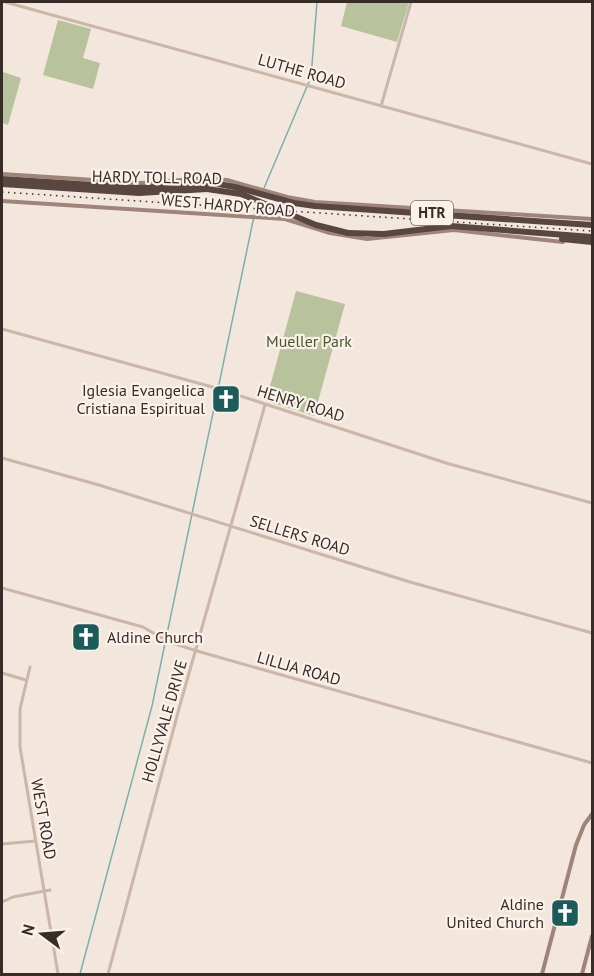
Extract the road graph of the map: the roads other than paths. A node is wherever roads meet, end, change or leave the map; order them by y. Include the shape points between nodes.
1 (5, 2) edge
2 (411, 2) edge
3 (381, 106) junction
4 (592, 164) edge
5 (2, 174) edge
6 (2, 182) edge
7 (2, 201) edge
8 (592, 222) edge
9 (592, 241) edge
10 (2, 329) edge
11 (265, 405) junction
12 (2, 458) edge
13 (592, 503) edge
14 (232, 526) junction
15 (2, 588) edge
16 (592, 633) edge
17 (197, 651) junction
18 (30, 667) dead end
19 (2, 673) edge
20 (26, 680) junction
21 (592, 763) edge
22 (592, 814) edge
23 (35, 841) junction
24 (2, 844) edge
25 (50, 890) dead end
26 (45, 891) junction
27 (2, 902) edge
28 (592, 936) edge
29 (58, 975) edge
30 (108, 975) edge
31 (542, 975) edge
32 (582, 975) edge

1 - 3 street, LUTHE ROAD
2 - 3 street
3 - 4 street, LUTHE ROAD
5 - 8 main road via 141,183 208,178 300,200
6 - 8 highway, HARDY TOLL ROAD / HTR via 138,188 213,183 315,206
6 - 9 highway, HARDY TOLL ROAD / HTR, bridge via 139,193 207,189 241,194 316,225 348,233 384,234 441,226
7 - 9 main road, WEST HARDY ROAD via 294,220 330,233 367,239 454,230
10 - 11 street, HENRY ROAD
11 - 13 street, HENRY ROAD via 453,465
11 - 14 street, HOLLYVALE DRIVE
12 - 14 street, SELLERS ROAD
14 - 16 street, SELLERS ROAD
14 - 17 street, HOLLYVALE DRIVE
15 - 17 street, LILLJA ROAD via 143,627 168,642
17 - 21 street, LILLJA ROAD
17 - 30 street, HOLLYVALE DRIVE
18 - 20 street, WEST ROAD
19 - 20 street
20 - 23 street, WEST ROAD via 20,747
22 - 31 main road via 576,845
23 - 24 street
23 - 26 street, WEST ROAD
25 - 26 street
26 - 27 street
26 - 29 street, WEST ROAD
28 - 32 main road

